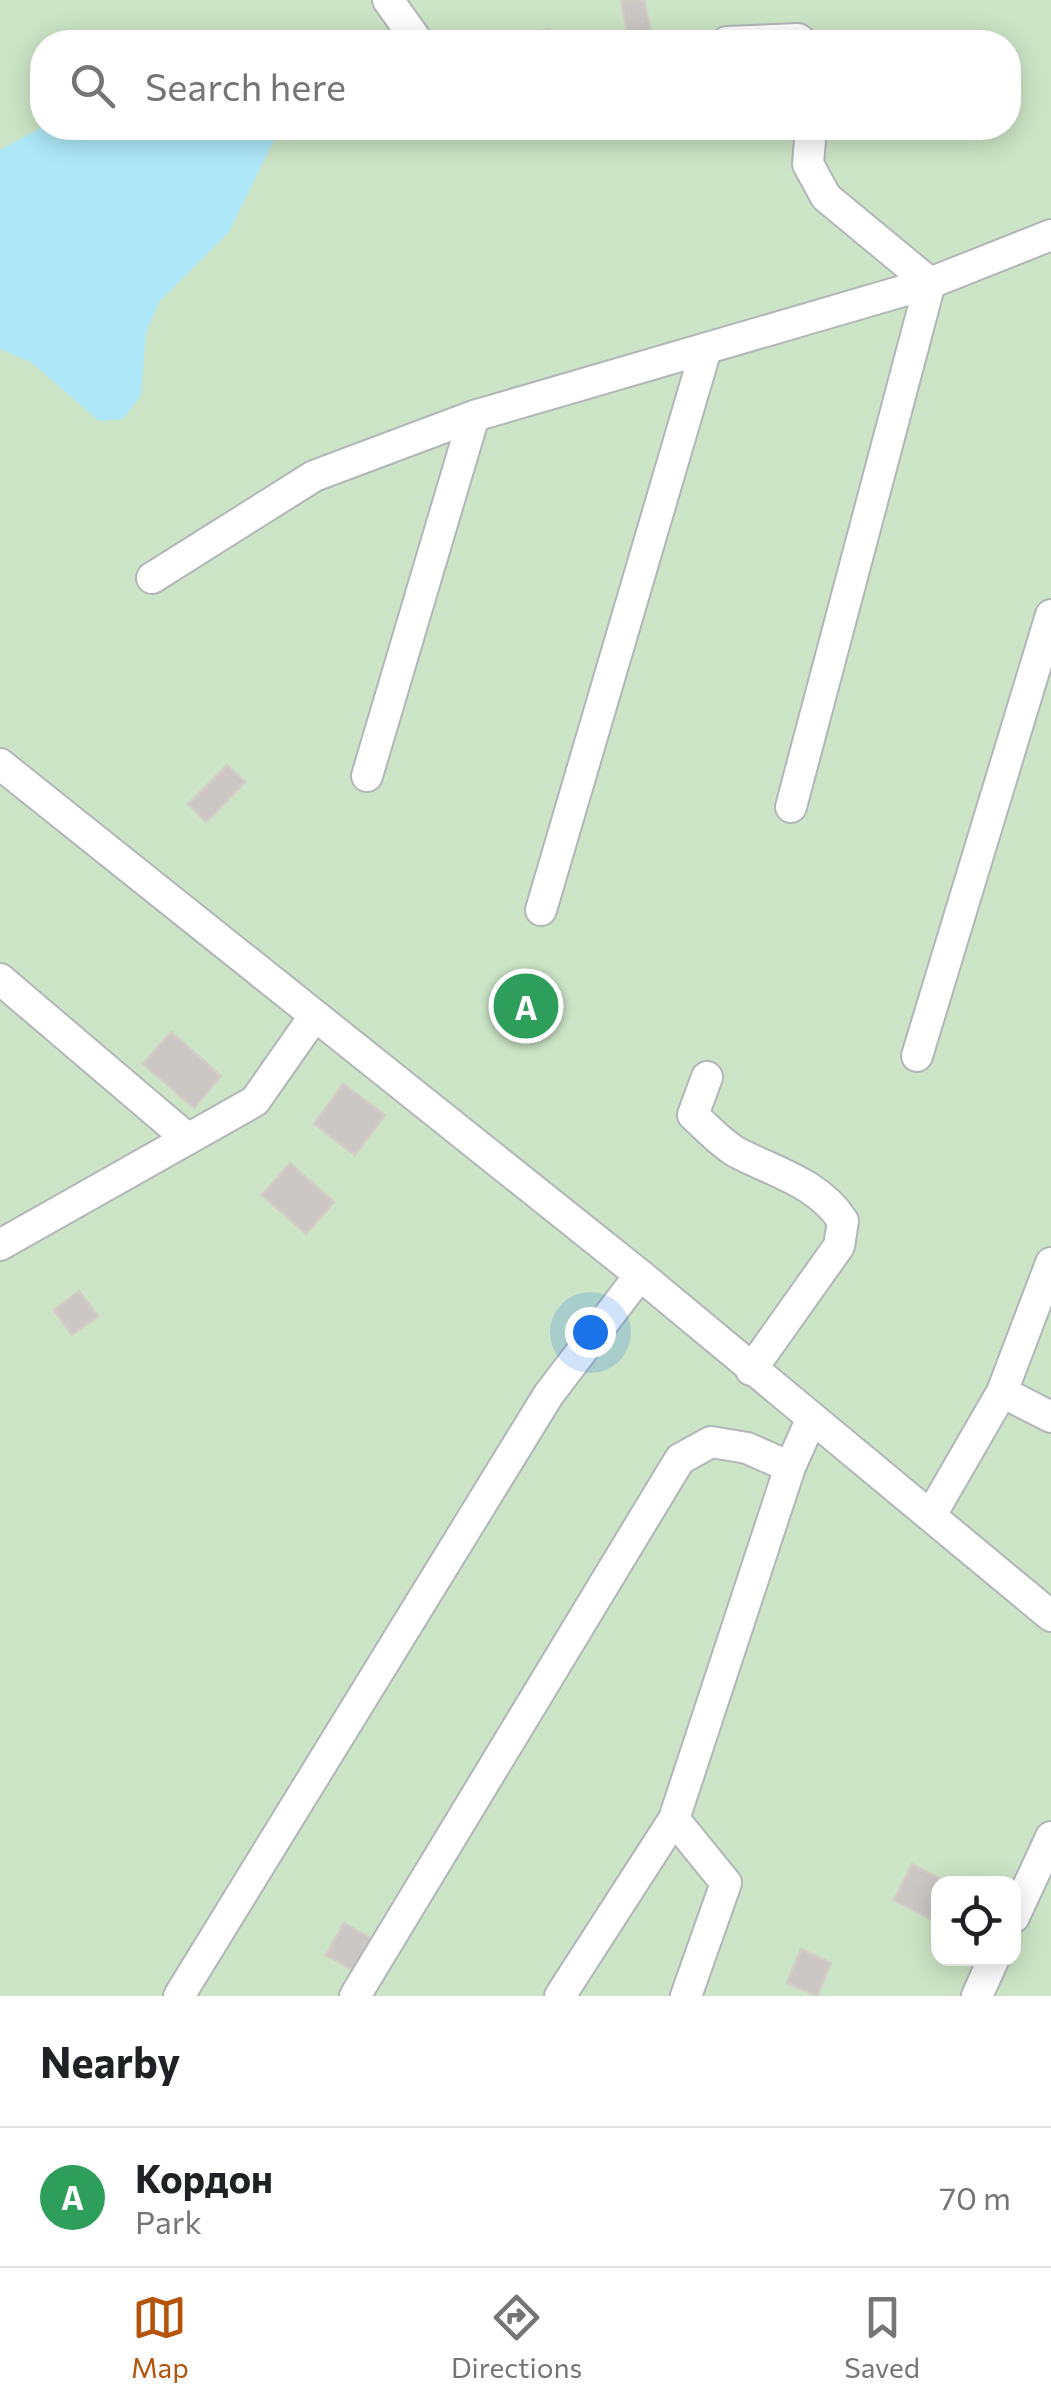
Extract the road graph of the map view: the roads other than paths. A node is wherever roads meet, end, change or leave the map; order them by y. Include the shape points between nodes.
1 (388, 0) edge
2 (409, 30) edge
3 (810, 140) edge
4 (1051, 235) edge
5 (930, 282) junction
6 (706, 349) junction
7 (474, 416) junction
8 (152, 578) dead end
9 (1051, 615) edge
10 (0, 764) edge
11 (367, 776) dead end
12 (791, 807) dead end
13 (541, 910) dead end
14 (0, 979) edge
15 (313, 1018) junction
16 (917, 1056) dead end
17 (706, 1077) dead end
18 (188, 1139) junction
19 (0, 1245) edge
20 (1051, 1263) edge
21 (640, 1276) junction
22 (752, 1370) junction
23 (1002, 1392) junction
24 (1051, 1418) edge
25 (811, 1420) junction
26 (790, 1466) junction
27 (931, 1515) junction
28 (1051, 1616) edge
29 (674, 1820) junction
30 (1051, 1837) edge
31 (1021, 1902) edge
32 (990, 1966) edge
33 (179, 1996) edge
34 (356, 1996) edge
35 (560, 1996) edge
36 (686, 1996) edge
37 (977, 1996) edge

1 - 2 street
3 - 5 street via 808,164 826,197
4 - 5 street
5 - 6 street
5 - 12 street
6 - 7 street
6 - 13 street
7 - 8 street via 314,476
7 - 11 street
9 - 16 street
10 - 15 street
14 - 18 street
15 - 18 street via 255,1101
15 - 21 street
17 - 22 street via 693,1115 734,1150 831,1202 843,1221 838,1246
18 - 19 street
20 - 23 street
21 - 22 street
21 - 33 street via 549,1394
22 - 25 street
23 - 24 street
23 - 27 street
25 - 26 street
25 - 27 street
26 - 29 street
26 - 34 street via 711,1442 680,1458
27 - 28 street
29 - 35 street
29 - 36 street via 726,1882
30 - 31 street
32 - 37 street

